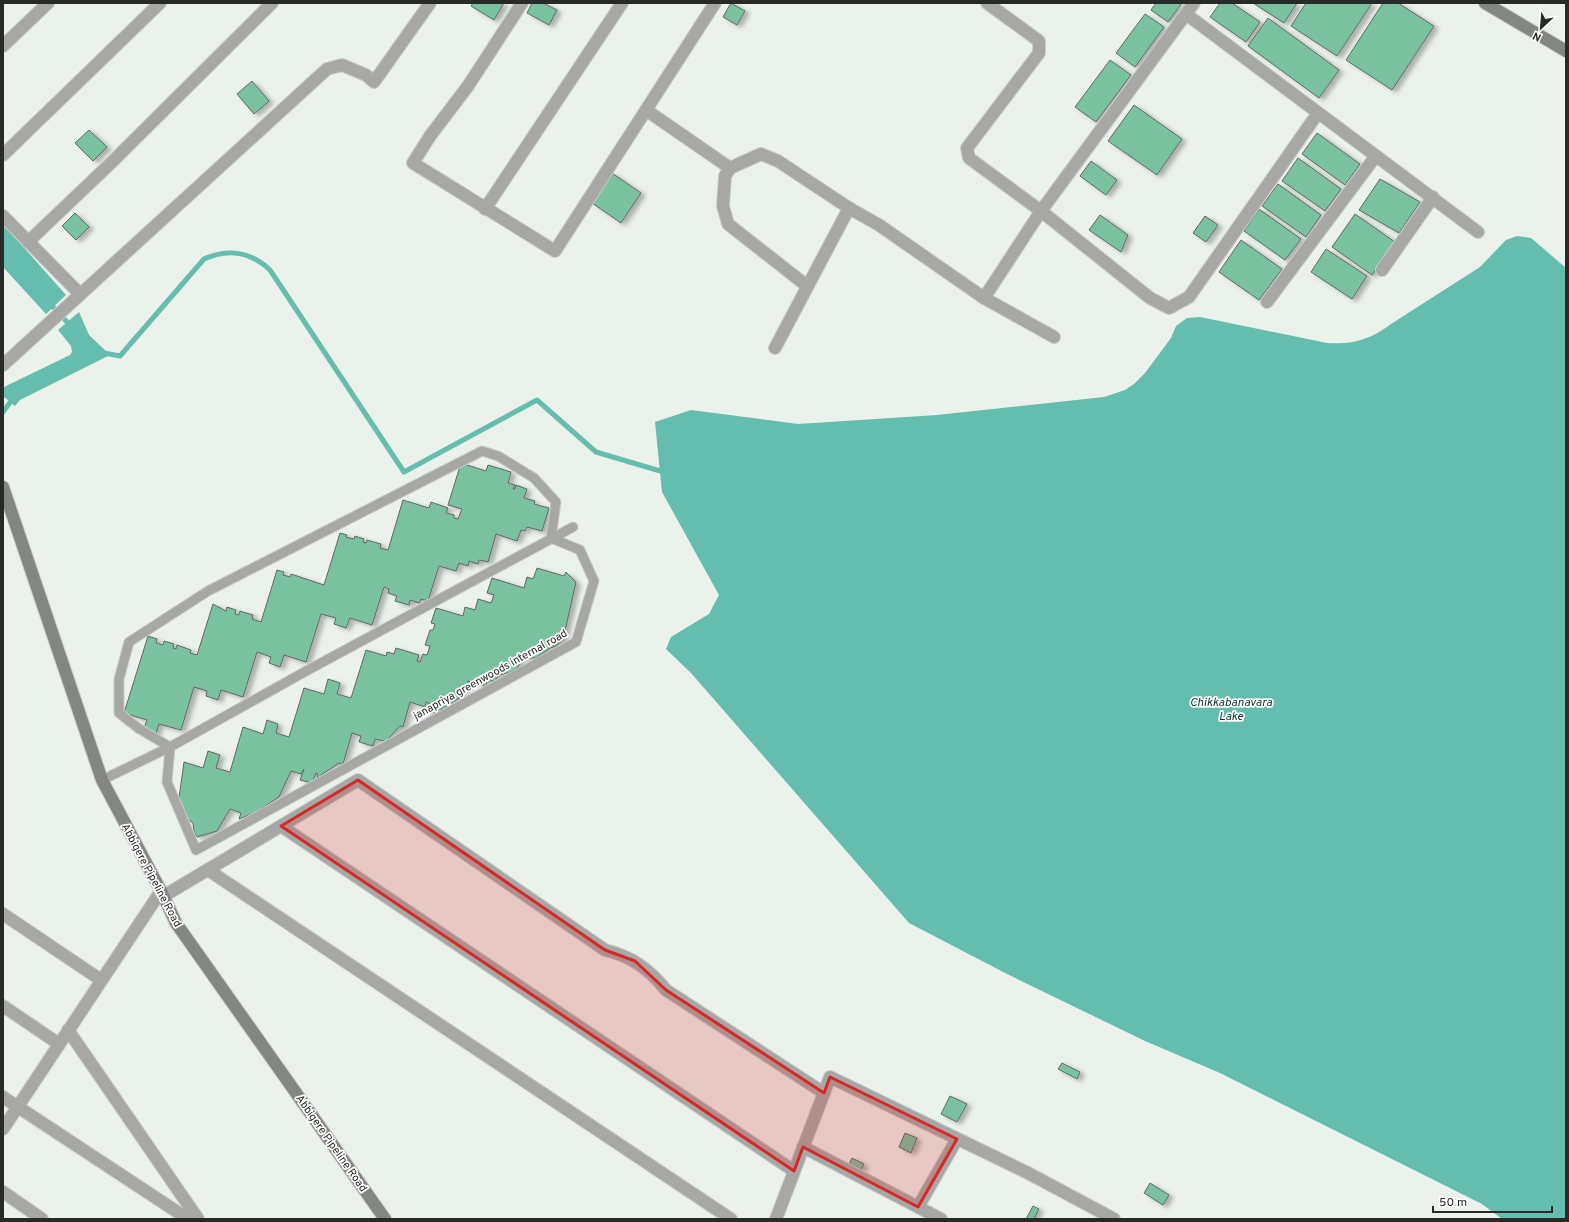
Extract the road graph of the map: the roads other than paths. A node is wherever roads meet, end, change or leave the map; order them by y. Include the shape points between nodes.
1 (48, 3) edge
2 (160, 3) edge
3 (272, 3) edge
4 (430, 3) edge
5 (522, 3) edge
6 (622, 3) edge
7 (715, 3) edge
8 (987, 3) edge
9 (1194, 3) edge
10 (1485, 3) edge
11 (1186, 14) junction
12 (3, 46) edge
13 (1566, 51) edge
14 (646, 110) junction
15 (1318, 113) junction
16 (3, 155) edge
17 (1375, 157) junction
18 (730, 168) junction
19 (1433, 197) junction
20 (849, 208) junction
21 (485, 209) junction
22 (1042, 211) junction
23 (3, 216) edge
24 (1478, 232) dead end
25 (28, 242) junction
26 (1382, 270) dead end
27 (807, 286) junction
28 (80, 294) junction
29 (984, 298) junction
30 (1267, 302) dead end
31 (1054, 337) dead end
32 (775, 348) dead end
33 (3, 364) edge
34 (3, 487) edge
35 (572, 527) dead end
36 (551, 538) junction
37 (170, 748) junction
38 (102, 780) junction
39 (281, 826) junction
40 (208, 870) junction
41 (162, 894) junction
42 (3, 914) edge
43 (98, 978) dead end
44 (3, 1006) edge
45 (68, 1030) junction
46 (59, 1044) junction
47 (824, 1093) junction
48 (3, 1097) edge
49 (18, 1107) junction
50 (3, 1129) edge
51 (957, 1139) junction
52 (803, 1147) junction
53 (794, 1171) junction
54 (3, 1192) edge
55 (918, 1207) junction
56 (782, 1217) edge
57 (42, 1219) edge
58 (188, 1219) edge
59 (198, 1219) edge
60 (386, 1219) edge
61 (731, 1219) edge
62 (941, 1219) edge
63 (1114, 1219) edge

1 - 12 street
2 - 16 street
3 - 25 street
4 - 28 street via 374,82 366,75 342,65 327,69
5 - 21 street via 468,86 413,163
6 - 21 street
7 - 14 street
8 - 22 street via 1039,41 1039,53 967,148 969,158
9 - 11 street
10 - 13 main road
11 - 15 street
11 - 22 street
14 - 18 street
14 - 21 street via 555,251
15 - 17 street
15 - 22 street via 1189,297 1169,308 1150,298
17 - 19 street
17 - 30 street
18 - 20 street via 761,154 778,161
18 - 27 street via 725,176 723,206 728,224
19 - 24 street
19 - 26 street
20 - 27 street
20 - 29 street via 879,225
22 - 29 street
23 - 25 street
25 - 28 street
27 - 32 street
28 - 33 street
29 - 31 street
34 - 38 main road, Abbigere Pipeline Road
35 - 36 lane
36 - 37 lane
36 - 37 lane via 556,502 534,478 498,456 482,451 208,591 129,642 119,679 119,713
36 - 37 lane, janapriya greenwoods internal road via 580,550 594,581 576,642 196,850 167,782
37 - 38 lane
38 - 41 main road, Abbigere Pipeline Road
39 - 40 street
39 - 47 street via 358,780 605,950 625,956 641,965 666,990
39 - 53 street
40 - 41 street
40 - 61 street
41 - 45 street
41 - 60 main road, Abbigere Pipeline Road via 180,929
42 - 43 street
44 - 46 street
45 - 46 street
45 - 59 street
46 - 49 street
47 - 51 street via 830,1077
47 - 52 street
48 - 49 street
49 - 50 street
49 - 58 street
51 - 55 street
51 - 63 street
52 - 53 street
52 - 55 street
53 - 56 street
54 - 57 street
55 - 62 street

